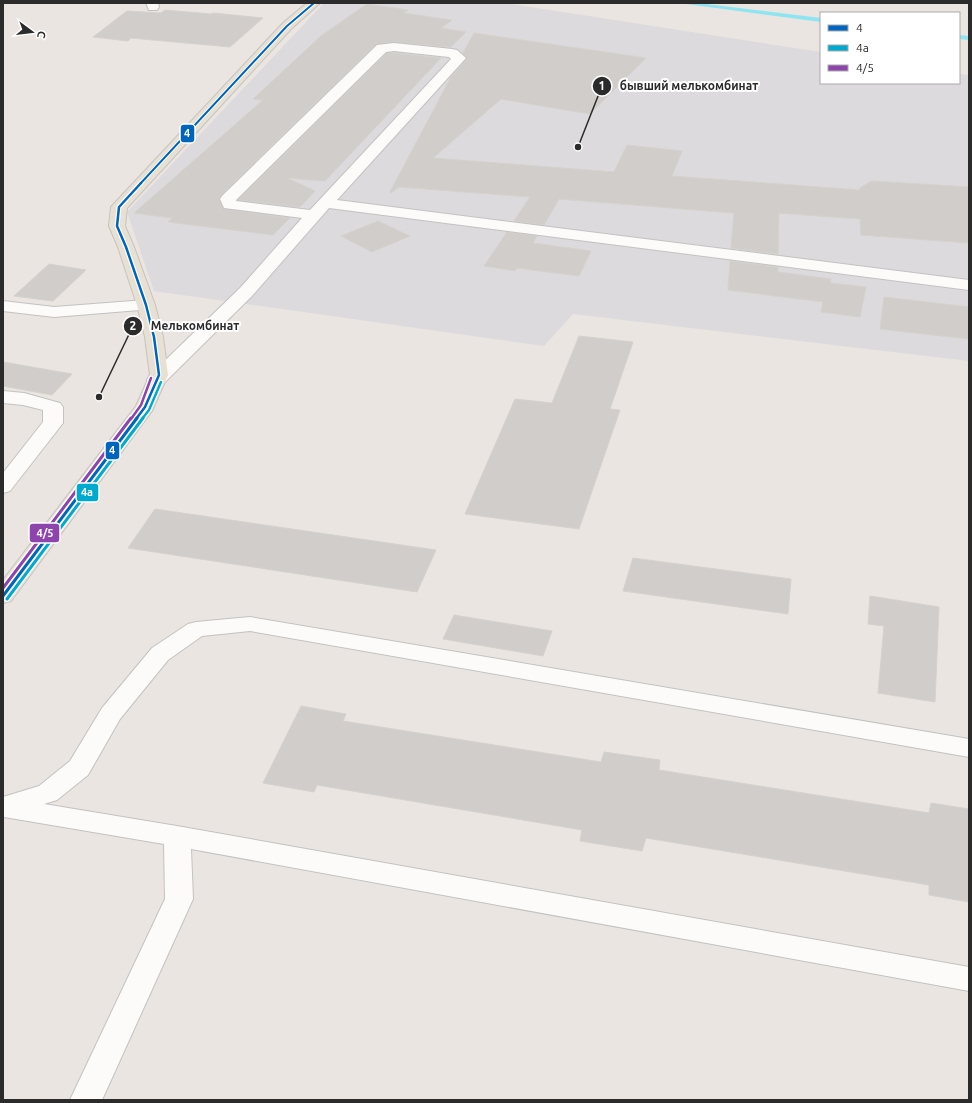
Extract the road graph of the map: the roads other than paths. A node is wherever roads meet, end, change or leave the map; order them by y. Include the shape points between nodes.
1 (314, 3) edge
2 (326, 203) junction
3 (314, 215) junction
4 (969, 285) edge
5 (146, 305) junction
6 (3, 306) edge
7 (156, 380) junction
8 (3, 397) edge
9 (3, 487) edge
10 (3, 596) edge
11 (969, 748) edge
12 (4, 807) edge
13 (177, 836) junction
14 (969, 979) edge
15 (86, 1100) edge

1 - 5 main road via 287,26 119,207 117,226
2 - 3 lane
2 - 3 lane via 459,58 452,53 382,48 228,199 230,205
2 - 4 lane
3 - 7 lane via 246,292
5 - 6 lane via 54,312
5 - 7 main road via 154,337 159,375
7 - 10 main road via 145,407
8 - 9 lane via 24,399 53,407 53,423
11 - 12 lane via 250,624 196,629 160,654 111,714 79,768 48,793
12 - 13 lane
13 - 14 lane
13 - 15 lane via 179,899

